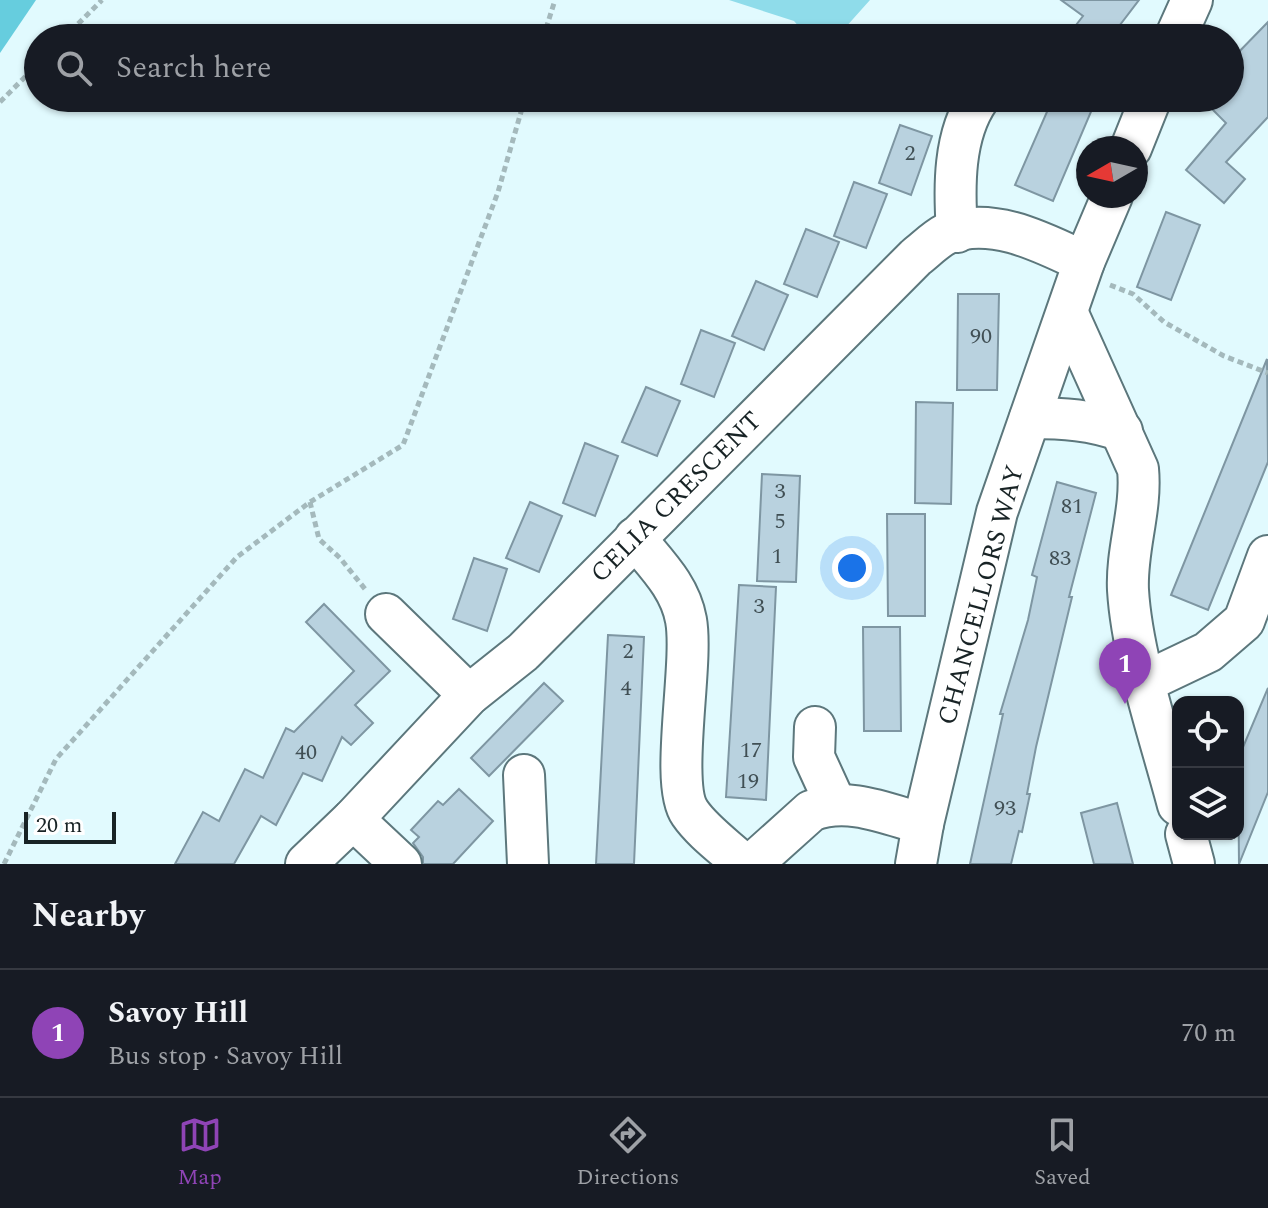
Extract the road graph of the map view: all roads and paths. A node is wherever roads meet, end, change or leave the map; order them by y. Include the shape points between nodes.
1 (102, 0) edge
2 (555, 0) edge
3 (1192, 0) edge
4 (78, 24) edge
5 (547, 24) edge
6 (1181, 24) edge
7 (24, 78) edge
8 (0, 102) edge
9 (521, 112) edge
10 (965, 112) edge
11 (1145, 112) edge
12 (1136, 136) edge
13 (1107, 208) edge
14 (957, 232) junction
15 (1084, 262) junction
16 (1133, 294) dead end
17 (1068, 314) junction
18 (1268, 373) edge
19 (1030, 418) junction
20 (1122, 431) junction
21 (310, 502) junction
22 (635, 538) junction
23 (1268, 556) edge
24 (386, 614) joint
25 (1145, 682) junction
26 (469, 695) junction
27 (815, 727) dead end
28 (524, 775) dead end
29 (1172, 783) edge
30 (836, 805) junction
31 (353, 819) junction
32 (923, 824) junction
33 (1188, 840) edge
34 (4, 864) edge
35 (306, 864) edge
36 (401, 864) edge
37 (528, 864) edge
38 (743, 864) edge
39 (752, 864) edge
40 (916, 864) edge
41 (1194, 864) edge

1 - 4 path
2 - 5 path
3 - 6 street
7 - 8 path
9 - 21 path via 498,192 403,445
10 - 14 street via 955,196
11 - 12 street
13 - 15 street, CHANCELLORS WAY
14 - 15 street, CELIA CRESCENT via 1001,230
14 - 22 street, CELIA CRESCENT via 916,257
15 - 17 street, CHANCELLORS WAY
16 - 18 path via 1164,322 1224,356
17 - 19 street, CHANCELLORS WAY
17 - 20 street
19 - 20 street via 1089,421
19 - 32 street, CHANCELLORS WAY via 997,512
20 - 25 street via 1138,469 1128,591
21 - 24 path via 319,539
21 - 34 path via 237,557 56,759
22 - 26 street, CELIA CRESCENT via 523,652
22 - 38 street via 673,584 686,617 682,748 688,812
23 - 25 street via 1244,621 1208,652
24 - 26 street
25 - 29 street
26 - 31 street, CELIA CRESCENT
27 - 30 street via 814,757
28 - 37 street
30 - 32 street
30 - 39 street via 811,811
31 - 35 street, CELIA CRESCENT
31 - 36 street
32 - 40 street, CHANCELLORS WAY
33 - 41 street

